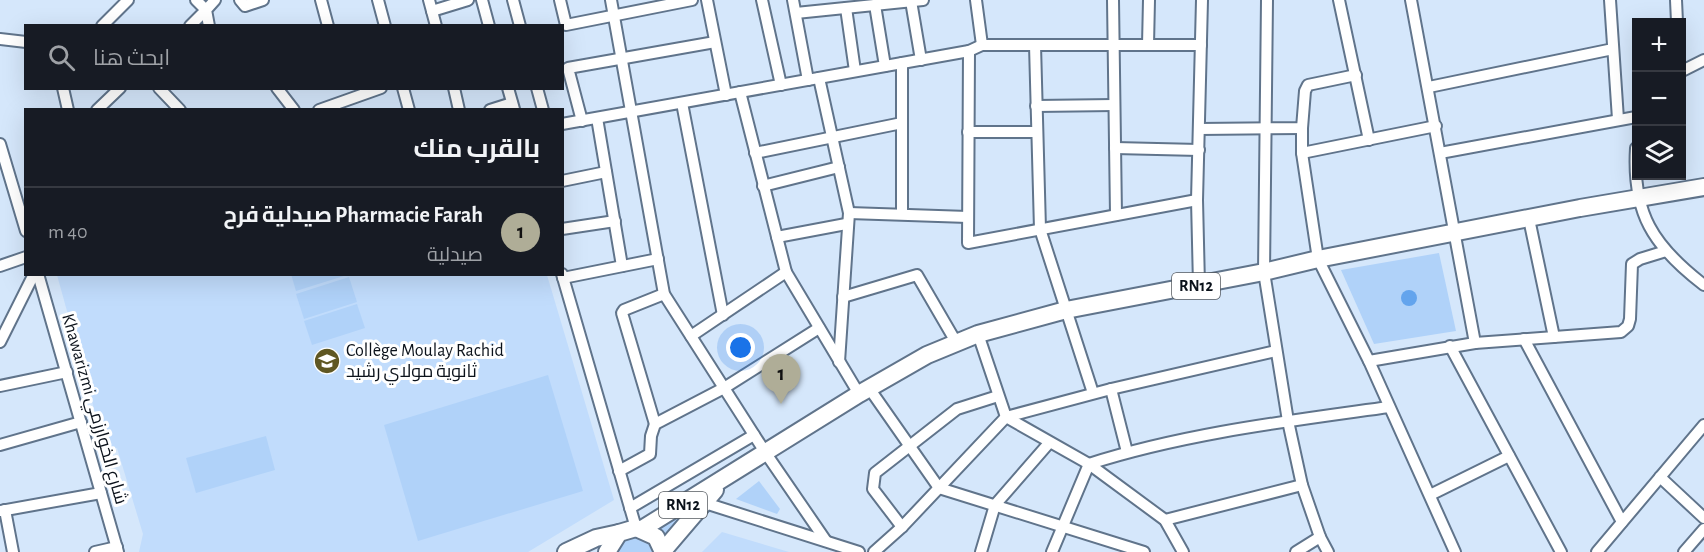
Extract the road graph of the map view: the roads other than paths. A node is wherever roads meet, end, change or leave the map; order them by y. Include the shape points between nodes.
1 (128, 0) edge
2 (196, 0) edge
3 (215, 0) edge
4 (240, 0) edge
5 (263, 0) edge
6 (321, 0) edge
7 (378, 0) edge
8 (429, 0) edge
9 (468, 0) edge
10 (482, 0) edge
11 (513, 0) edge
12 (560, 0) edge
13 (611, 0) edge
14 (692, 0) edge
15 (707, 0) edge
16 (762, 0) edge
17 (793, 0) edge
18 (922, 0) edge
19 (976, 0) edge
20 (1113, 0) edge
21 (1149, 0) edge
22 (1202, 0) edge
23 (1267, 0) edge
24 (1340, 0) edge
25 (1411, 0) edge
26 (1610, 0) edge
27 (1676, 0) edge
28 (911, 1) edge
29 (637, 5) edge
30 (875, 5) junction
31 (846, 8) junction
32 (206, 10) junction
33 (432, 11) junction
34 (796, 13) junction
35 (614, 15) junction
36 (1677, 18) edge
37 (104, 24) edge
38 (192, 24) edge
39 (209, 24) edge
40 (327, 24) edge
41 (385, 24) edge
42 (435, 24) edge
43 (488, 24) edge
44 (519, 24) edge
45 (0, 39) edge
46 (24, 42) edge
47 (716, 42) junction
48 (982, 45) junction
49 (1035, 45) junction
50 (1113, 45) junction
51 (1148, 45) junction
52 (1201, 45) junction
53 (1613, 49) junction
54 (969, 51) junction
55 (622, 59) junction
56 (921, 60) junction
57 (1704, 60) edge
58 (902, 63) junction
59 (885, 66) junction
60 (1686, 68) edge
61 (855, 71) junction
62 (1356, 75) junction
63 (814, 79) junction
64 (781, 85) junction
65 (1429, 87) junction
66 (63, 90) edge
67 (118, 90) edge
68 (161, 90) edge
69 (279, 90) edge
70 (370, 90) edge
71 (405, 90) edge
72 (454, 90) edge
73 (509, 90) edge
74 (538, 90) edge
75 (740, 92) junction
76 (348, 94) edge
77 (726, 95) junction
78 (682, 103) junction
79 (1114, 105) junction
80 (513, 106) edge
81 (1036, 106) junction
82 (68, 108) edge
83 (99, 108) edge
84 (178, 108) edge
85 (292, 108) edge
86 (323, 108) edge
87 (409, 108) edge
88 (459, 108) edge
89 (542, 108) edge
90 (632, 112) junction
91 (1632, 117) edge
92 (597, 118) junction
93 (1618, 119) junction
94 (582, 121) junction
95 (902, 123) junction
96 (564, 124) edge
97 (1436, 126) junction
98 (1264, 128) junction
99 (1302, 128) junction
100 (1199, 129) junction
101 (968, 132) junction
102 (1037, 132) junction
103 (832, 138) junction
104 (1370, 140) junction
105 (0, 144) edge
106 (1115, 148) junction
107 (1199, 150) junction
108 (755, 153) junction
109 (1302, 153) junction
110 (1440, 153) junction
111 (839, 167) junction
112 (606, 172) junction
113 (1637, 180) edge
114 (564, 181) edge
115 (763, 186) junction
116 (1704, 187) edge
117 (1637, 198) junction
118 (1197, 200) junction
119 (903, 214) junction
120 (1116, 215) junction
121 (968, 217) junction
122 (848, 218) junction
123 (1529, 219) junction
124 (615, 221) junction
125 (24, 224) edge
126 (564, 229) edge
127 (1040, 229) junction
128 (1454, 233) junction
129 (777, 237) junction
130 (1666, 251) junction
131 (24, 258) edge
132 (658, 259) junction
133 (1318, 259) junction
134 (0, 266) edge
135 (622, 266) junction
136 (786, 272) junction
137 (1264, 272) junction
138 (35, 276) edge
139 (37, 276) edge
140 (562, 276) edge
141 (564, 276) edge
142 (1199, 285) junction
143 (1704, 285) edge
144 (664, 294) junction
145 (843, 297) junction
146 (1066, 310) junction
147 (723, 315) junction
148 (819, 328) junction
149 (978, 334) junction
150 (691, 336) junction
151 (1554, 338) junction
152 (1524, 339) junction
153 (0, 342) edge
154 (956, 342) junction
155 (1475, 343) junction
156 (1450, 346) junction
157 (1276, 351) junction
158 (1369, 361) junction
159 (839, 363) junction
160 (67, 372) junction
161 (0, 386) edge
162 (724, 388) junction
163 (1111, 389) junction
164 (864, 391) junction
165 (1093, 393) junction
166 (998, 396) junction
167 (1389, 407) junction
168 (1006, 417) junction
169 (1288, 421) junction
170 (81, 422) junction
171 (655, 424) junction
172 (1704, 425) edge
173 (754, 435) junction
174 (1049, 443) junction
175 (0, 445) edge
176 (909, 445) junction
177 (765, 452) junction
178 (1127, 452) junction
179 (1509, 456) junction
180 (1089, 464) junction
181 (619, 471) junction
182 (1660, 477) junction
183 (723, 480) junction
184 (1302, 485) junction
185 (939, 488) junction
186 (101, 493) junction
187 (1430, 495) junction
188 (705, 503) junction
189 (995, 505) junction
190 (630, 508) junction
191 (2, 511) edge
192 (1704, 518) edge
193 (1165, 520) junction
194 (1623, 522) junction
195 (1062, 526) junction
196 (902, 527) junction
197 (639, 529) junction
198 (1704, 529) edge
199 (619, 533) junction
200 (1320, 537) junction
201 (826, 542) junction
202 (118, 550) edge
203 (13, 552) edge
204 (95, 552) edge
205 (567, 552) edge
206 (607, 552) edge
207 (663, 552) edge
208 (859, 552) edge
209 (874, 552) edge
210 (981, 552) edge
211 (1052, 552) edge
212 (1141, 552) edge
213 (1183, 552) edge
214 (1296, 552) edge
215 (1328, 552) edge
216 (1455, 552) edge
217 (1560, 552) edge
218 (1598, 552) edge
219 (1684, 552) edge

1 - 37 street
2 - 32 street
3 - 32 street
4 - 5 street via 245,6
6 - 40 street
7 - 41 street
8 - 33 street
9 - 33 street
10 - 43 street
11 - 44 street
12 - 35 street via 566,25
13 - 35 street
14 - 29 street
15 - 47 street
16 - 64 street
17 - 34 street
18 - 28 street
19 - 48 street
20 - 50 street
21 - 51 street
22 - 52 street
23 - 98 street
24 - 62 street
25 - 65 street
26 - 53 street
27 - 36 street
28 - 30 street
28 - 56 street
29 - 35 street
30 - 31 street
30 - 59 street
31 - 34 street
31 - 61 street
32 - 38 street
32 - 39 street
33 - 42 street
34 - 63 street
35 - 55 street
45 - 46 street
47 - 55 street
47 - 77 street
48 - 49 street
48 - 54 street
49 - 50 street
49 - 81 street
50 - 51 street
50 - 79 street
51 - 52 street
52 - 100 street
53 - 65 street
53 - 93 street
54 - 56 street
54 - 101 street
55 - 90 street
55 - 94 street via 568,69
56 - 58 street
57 - 60 street
58 - 59 street
58 - 95 street
59 - 61 street
61 - 63 street
62 - 99 street via 1308,85
62 - 104 street
63 - 64 street
63 - 103 street
64 - 75 street
65 - 97 street
66 - 82 street
67 - 83 street
68 - 84 street
69 - 85 street
70 - 76 street
71 - 87 street
72 - 88 street
73 - 80 street
74 - 89 street
75 - 77 street
75 - 108 street
76 - 86 street
77 - 78 street
78 - 90 street
78 - 147 street
79 - 81 street
79 - 106 street
81 - 102 street
90 - 92 street
90 - 132 street
91 - 93 street
92 - 94 street
92 - 112 street
93 - 110 street
94 - 96 street
95 - 103 street
95 - 119 street
97 - 104 street
97 - 110 street
98 - 99 street
98 - 100 street
98 - 137 street
99 - 109 street
100 - 107 street
101 - 102 street
101 - 121 street
102 - 127 street
103 - 108 street
103 - 111 street
104 - 109 street
105 - 125 street
106 - 107 street
106 - 120 street
107 - 118 street
108 - 115 street
109 - 133 street
110 - 128 street
111 - 115 street
111 - 122 street
112 - 114 street
112 - 124 street
113 - 117 street
115 - 129 street
116 - 117 main road, RN12
117 - 123 main road, RN12
117 - 130 street via 1650,229
118 - 120 street
118 - 142 street
119 - 121 street
119 - 122 street
120 - 127 street
121 - 127 street via 968,243
122 - 129 street
122 - 145 street
123 - 128 main road, RN12
123 - 151 street
124 - 126 street
124 - 135 street
127 - 146 street
128 - 133 main road, RN12
128 - 155 street
129 - 136 street
130 - 143 street
130 - 151 street via 1632,264 1631,310 1624,330
131 - 134 street
132 - 135 street
132 - 144 street
133 - 137 main road, RN12
133 - 158 street
135 - 141 street
136 - 147 street
136 - 148 street
137 - 142 main road, RN12
137 - 157 street
138 - 153 street
139 - 160 street, Khawarizmi شارع الخوارزمي
140 - 181 street
142 - 146 main road, RN12
144 - 150 street
144 - 171 street via 622,313
145 - 154 street via 919,275
145 - 159 street
146 - 149 main road, RN12
146 - 165 street
147 - 150 street
148 - 159 street
148 - 162 street
149 - 154 main road, RN12
149 - 166 street
150 - 162 street
151 - 152 street
152 - 155 street
152 - 194 street
154 - 164 main road, RN12
155 - 156 street
156 - 158 street
156 - 179 street
157 - 163 street
157 - 169 street
158 - 167 street
159 - 164 street
160 - 161 street
160 - 170 street, Khawarizmi شارع الخوارزمي
162 - 171 street
162 - 173 street
163 - 165 street
163 - 178 street
164 - 176 street
164 - 177 main road, RN12
165 - 168 street
166 - 168 street
166 - 176 street via 957,409
167 - 169 street
167 - 187 street
168 - 174 street
168 - 185 street
169 - 178 street
169 - 184 street
170 - 175 street
170 - 186 street, Khawarizmi شارع الخوارزمي
171 - 181 street via 650,454
172 - 182 street
173 - 177 street
173 - 190 street
174 - 180 street
174 - 189 street
176 - 185 street
176 - 196 street via 879,469 872,480 874,492
177 - 183 main road, RN12
177 - 201 street
178 - 180 street
179 - 187 street
179 - 217 street
180 - 193 street
180 - 195 street
181 - 190 street
182 - 192 street
182 - 194 street
183 - 188 main road, RN12
183 - 197 main road, RN12
184 - 193 street
184 - 200 street
185 - 189 street
185 - 196 street
186 - 191 street
186 - 202 street, Khawarizmi شارع الخوارزمي
187 - 216 street
188 - 201 street
188 - 207 main road, RN12
189 - 195 street
189 - 210 street
190 - 197 street
191 - 203 street
193 - 213 street
194 - 218 street
195 - 211 street
195 - 212 street
196 - 209 street
197 - 199 main road, RN12
197 - 207 main road, RN12 via 656,537
198 - 219 street
199 - 205 main road, RN12 via 596,538
199 - 206 main road
200 - 214 street
200 - 215 street
201 - 208 street
202 - 204 street

